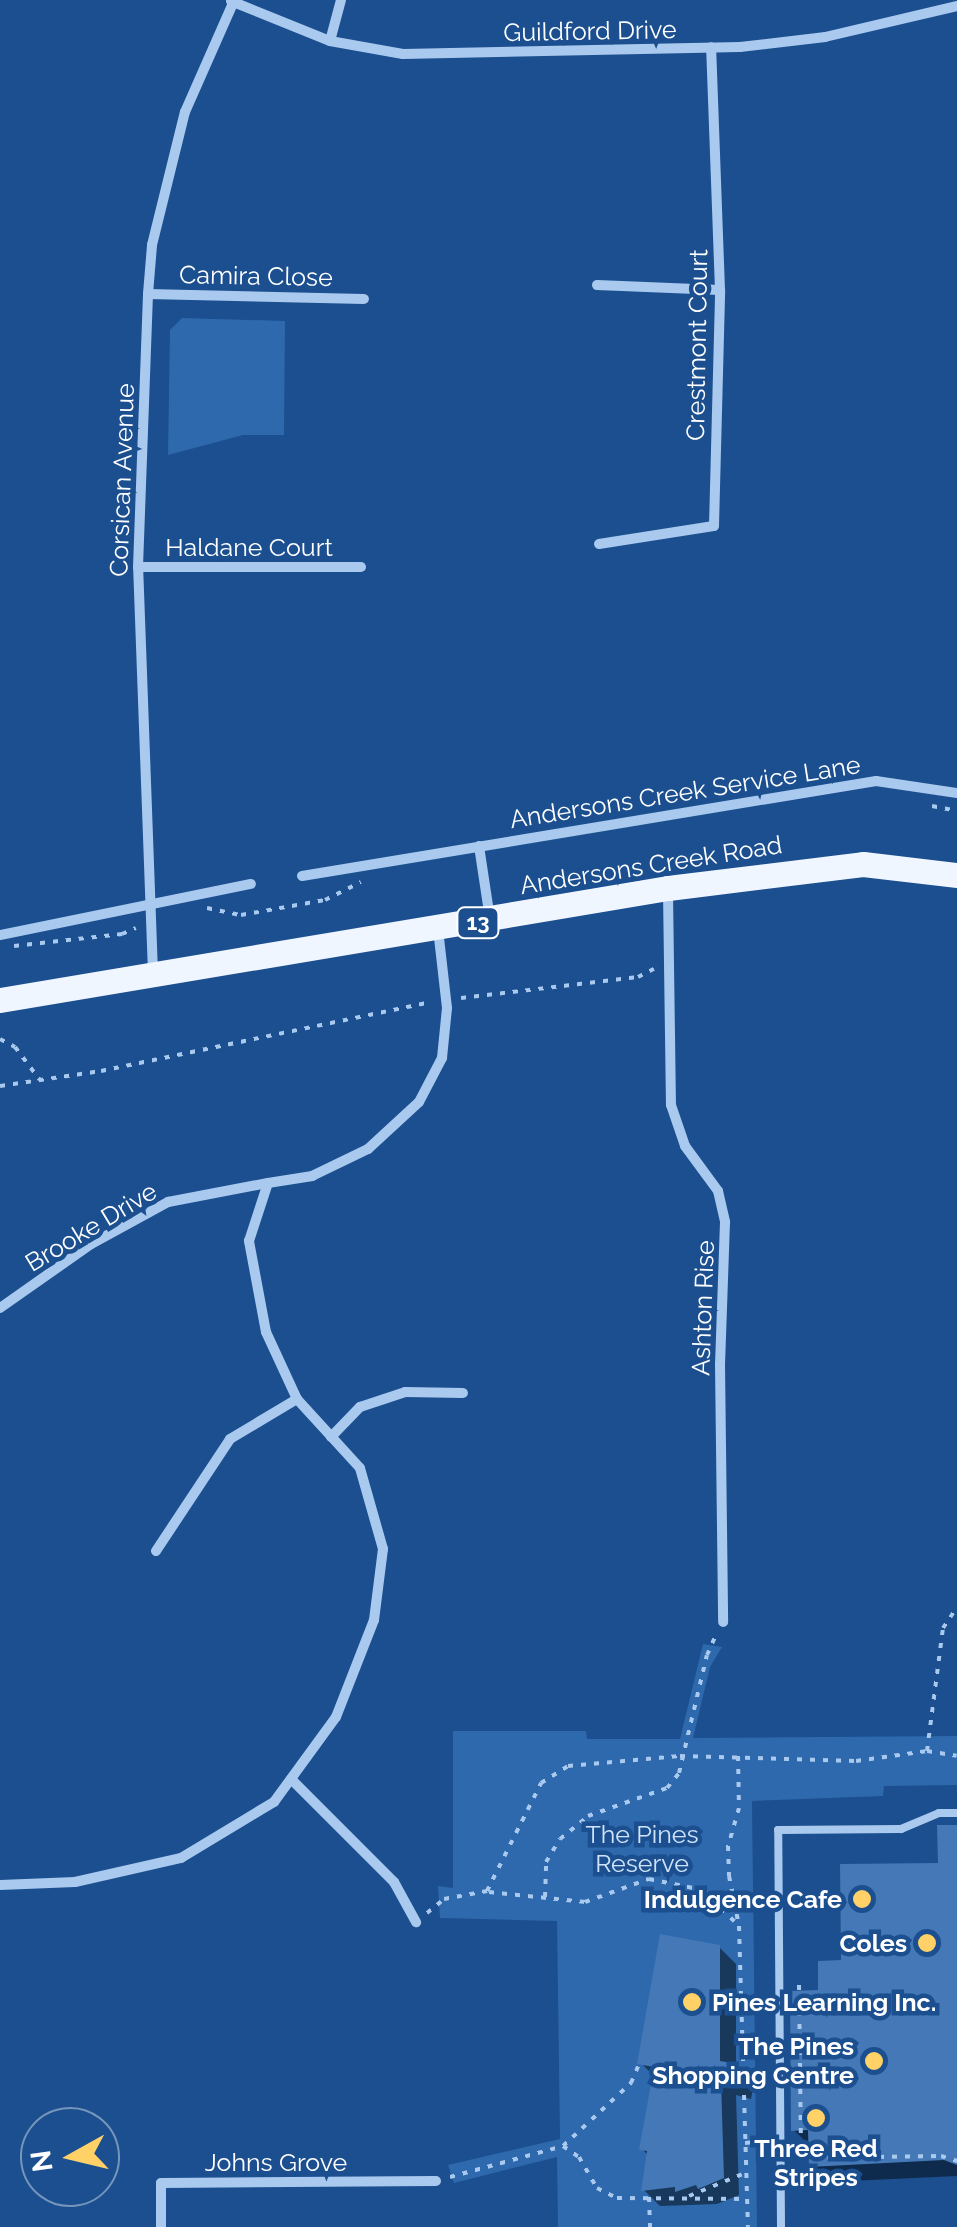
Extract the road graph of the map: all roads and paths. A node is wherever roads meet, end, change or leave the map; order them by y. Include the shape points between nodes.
1 (341, 0) edge
2 (232, 1) edge
3 (957, 6) edge
4 (330, 41) junction
5 (711, 47) junction
6 (597, 284) dead end
7 (720, 290) junction
8 (148, 294) junction
9 (364, 299) dead end
10 (600, 544) dead end
11 (138, 567) junction
12 (361, 567) dead end
13 (957, 793) edge
14 (479, 846) junction
15 (957, 875) edge
16 (302, 876) dead end
17 (251, 884) dead end
18 (668, 888) junction
19 (150, 904) junction
20 (491, 921) junction
21 (438, 929) junction
22 (0, 935) edge
23 (658, 967) dead end
24 (154, 974) junction
25 (460, 998) dead end
26 (0, 1000) edge
27 (430, 1002) dead end
28 (0, 1040) edge
29 (40, 1080) junction
30 (0, 1086) edge
31 (268, 1183) junction
32 (0, 1308) edge
33 (463, 1393) dead end
34 (297, 1399) junction
35 (332, 1436) junction
36 (156, 1551) dead end
37 (957, 1608) edge
38 (723, 1622) joint
39 (927, 1751) junction
40 (680, 1756) junction
41 (738, 1756) junction
42 (957, 1756) edge
43 (292, 1779) junction
44 (957, 1813) edge
45 (0, 1886) edge
46 (488, 1892) junction
47 (545, 1897) junction
48 (416, 1922) joint
49 (738, 1926) junction
50 (799, 1985) dead end
51 (640, 2064) dead end
52 (853, 2142) dead end
53 (563, 2146) junction
54 (850, 2158) junction
55 (957, 2161) edge
56 (746, 2173) junction
57 (436, 2181) joint
58 (648, 2197) junction
59 (685, 2198) junction
60 (747, 2198) junction
61 (161, 2227) edge
62 (650, 2227) edge
63 (748, 2227) edge
64 (781, 2227) edge

1 - 4 street
2 - 4 street, Guildford Drive
2 - 8 street, Corsican Avenue via 185,112 152,245
3 - 5 street, Guildford Drive via 825,37
4 - 5 street, Guildford Drive via 403,54
5 - 7 street, Crestmont Court
6 - 7 street
7 - 10 street, Crestmont Court via 714,526
8 - 9 street, Camira Close
8 - 11 street, Corsican Avenue
11 - 12 street, Haldane Court
11 - 19 street, Corsican Avenue
13 - 14 street, Andersons Creek Service Lane via 876,781
14 - 16 street, Andersons Creek Service Lane
14 - 20 street, Andersons Creek Service Lane
15 - 18 main road, Andersons Creek Road / 13 via 863,864
17 - 19 street
18 - 20 main road, Andersons Creek Road / 13
18 - 38 street, Ashton Rise via 671,1105 686,1146 718,1192 725,1222
19 - 22 street
19 - 24 street, Corsican Avenue
20 - 21 main road, Andersons Creek Road / 13
21 - 24 main road, Andersons Creek Road / 13
21 - 31 street, Brooke Drive via 447,1008 442,1058 419,1102 368,1149 312,1176
23 - 25 path via 638,977
24 - 26 main road, Andersons Creek Road / 13
27 - 29 path
28 - 29 path
29 - 30 path
31 - 32 street, Brooke Drive via 168,1202 92,1244
31 - 34 street via 250,1241 266,1332
33 - 35 street via 405,1392 360,1407
34 - 35 street
34 - 36 street via 230,1439
35 - 43 street via 360,1468 384,1549 374,1620 336,1717
37 - 39 path via 942,1628
38 - 40 path via 707,1655
39 - 41 path via 856,1761
39 - 42 path
40 - 41 path
40 - 46 path via 568,1766 540,1783
40 - 47 path via 679,1773 667,1788 588,1816 560,1840 546,1862
41 - 49 path via 739,1808 728,1846
43 - 45 street via 274,1802 181,1858 75,1882
43 - 48 street via 394,1882
44 - 64 lane via 938,1813 901,1829 778,1830
46 - 47 path
46 - 48 path via 444,1898
47 - 49 path via 585,1902 649,1879 703,1890
49 - 56 path
50 - 54 path via 801,2158
51 - 53 path via 631,2083
52 - 54 path
53 - 57 path
53 - 58 path via 606,2195
54 - 55 path
56 - 59 path
56 - 60 path
57 - 61 street, Johns Grove via 161,2182
58 - 59 path
58 - 62 path
59 - 60 path
60 - 63 path

